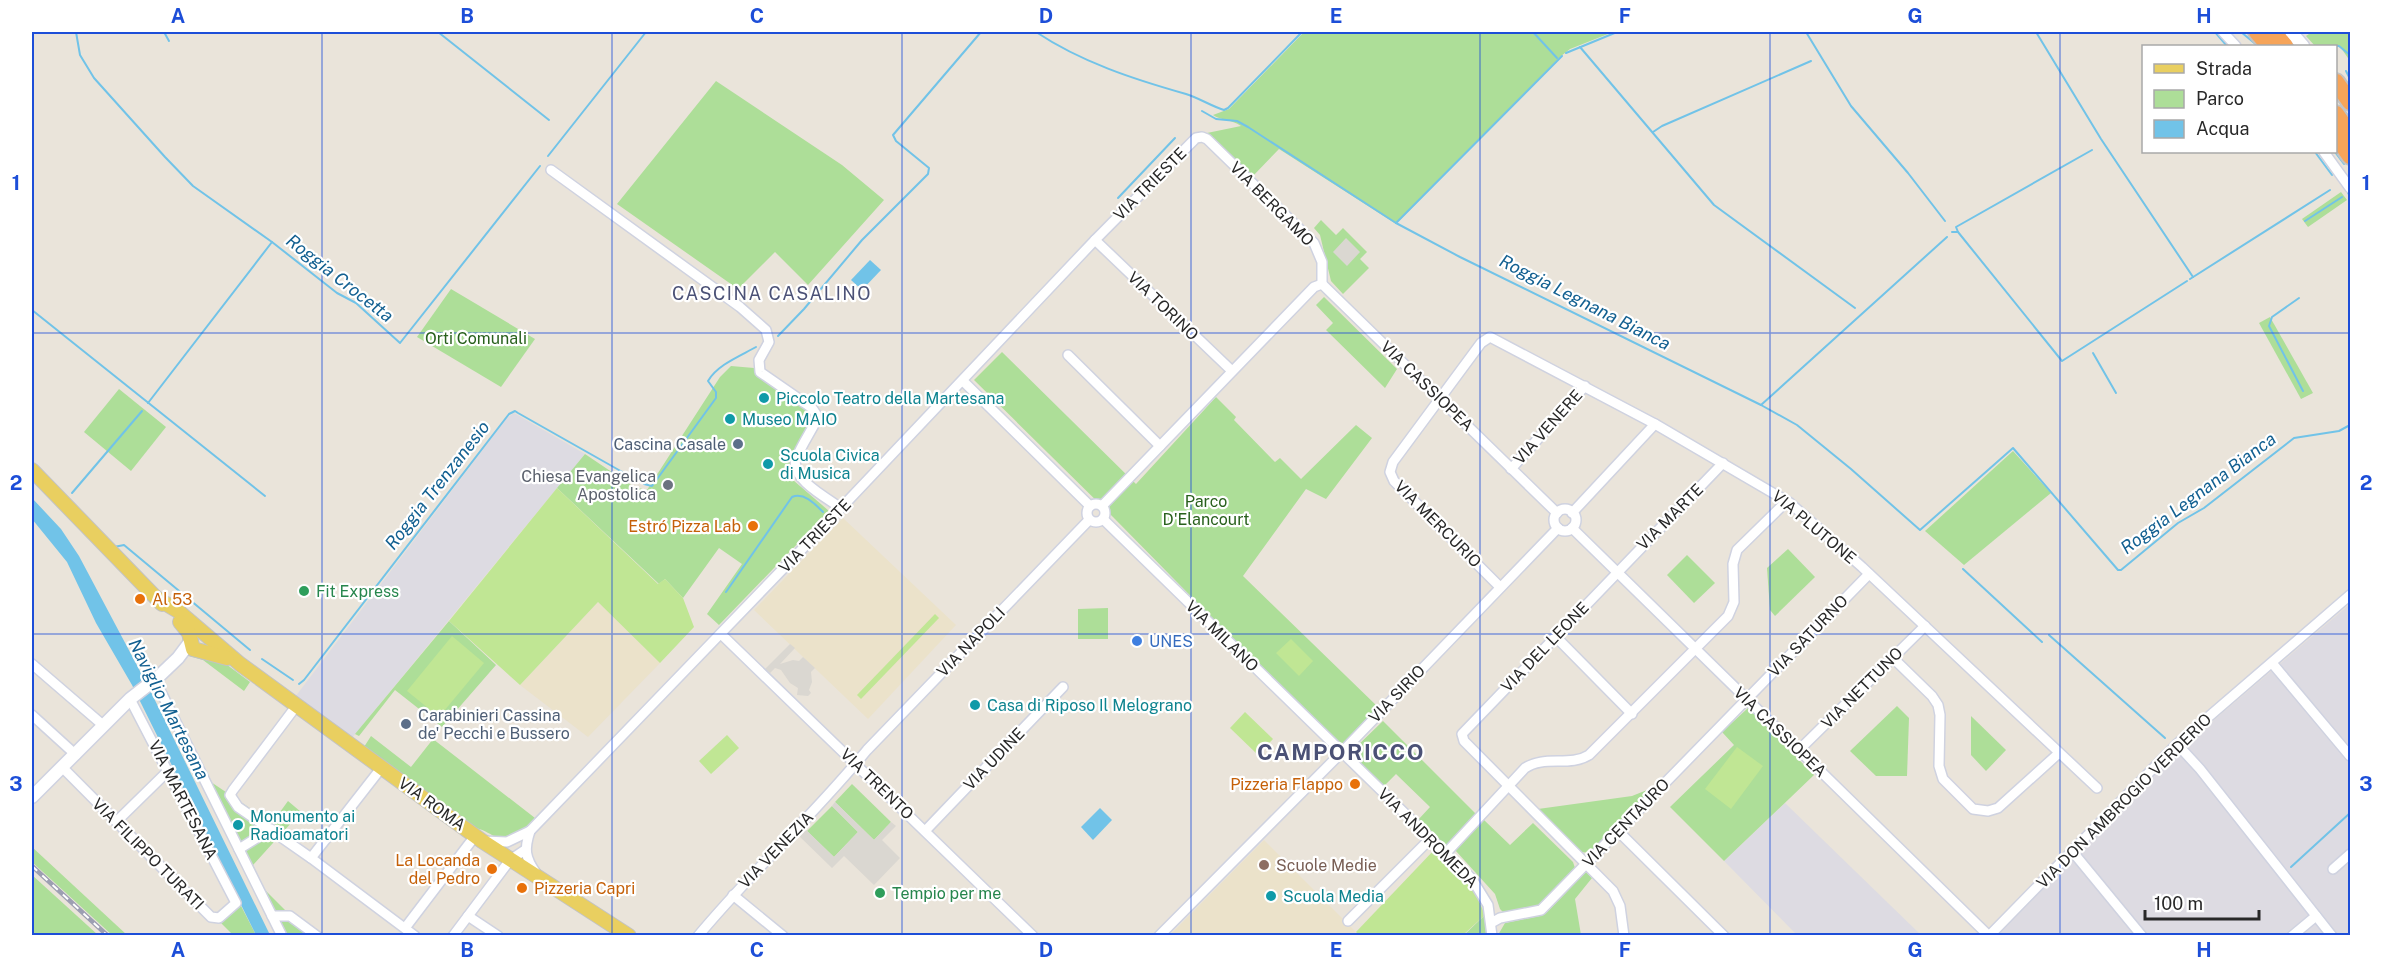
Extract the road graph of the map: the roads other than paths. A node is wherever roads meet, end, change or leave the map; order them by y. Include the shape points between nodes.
1 (2223, 32) edge
2 (2257, 32) edge
3 (2273, 32) edge
4 (2291, 32) edge
5 (2235, 45) edge
6 (2268, 45) edge
7 (2284, 45) edge
8 (2302, 45) edge
9 (2337, 83) edge
10 (2350, 102) edge
11 (2337, 115) edge
12 (2350, 134) edge
13 (1200, 137) joint
14 (2337, 137) edge
15 (2325, 153) edge
16 (2350, 156) edge
17 (550, 170) dead end
18 (2350, 188) edge
19 (1095, 240) junction
20 (1322, 284) junction
21 (1068, 355) dead end
22 (1232, 371) junction
23 (963, 381) junction
24 (1586, 386) junction
25 (1440, 399) junction
26 (1655, 424) junction
27 (1160, 446) junction
28 (1723, 463) junction
29 (1511, 469) junction
30 (32, 470) edge
31 (1787, 501) junction
32 (1090, 506) junction
33 (1102, 506) junction
34 (841, 508) junction
35 (1557, 513) junction
36 (1572, 513) junction
37 (1103, 519) junction
38 (1089, 520) junction
39 (1558, 528) junction
40 (1572, 528) junction
41 (1617, 572) junction
42 (1869, 574) junction
43 (1500, 587) junction
44 (2350, 595) edge
45 (1925, 626) junction
46 (721, 634) junction
47 (1556, 637) junction
48 (199, 642) junction
49 (1696, 649) junction
50 (1893, 658) junction
51 (2272, 663) junction
52 (32, 664) edge
53 (153, 682) junction
54 (1063, 687) dead end
55 (133, 696) junction
56 (1747, 699) junction
57 (297, 705) junction
58 (1632, 714) junction
59 (32, 715) edge
60 (104, 726) junction
61 (2177, 744) junction
62 (1799, 750) junction
63 (1342, 752) junction
64 (2059, 753) junction
65 (76, 755) junction
66 (2350, 756) edge
67 (855, 765) junction
68 (382, 767) junction
69 (63, 768) junction
70 (168, 771) junction
71 (1508, 785) junction
72 (2097, 788) dead end
73 (32, 797) edge
74 (117, 821) junction
75 (271, 829) junction
76 (530, 831) junction
77 (925, 831) junction
78 (1618, 831) junction
79 (478, 838) junction
80 (1431, 838) junction
81 (514, 840) junction
82 (239, 849) junction
83 (525, 850) junction
84 (2072, 851) junction
85 (1446, 854) junction
86 (2350, 854) edge
87 (311, 858) junction
88 (510, 860) junction
89 (1586, 863) junction
90 (2333, 869) dead end
91 (540, 880) junction
92 (733, 895) junction
93 (236, 903) joint
94 (272, 916) junction
95 (468, 916) junction
96 (2316, 916) junction
97 (1348, 921) dead end
98 (1491, 923) junction
99 (405, 928) junction
100 (282, 936) edge
101 (316, 936) edge
102 (415, 936) edge
103 (453, 936) edge
104 (498, 936) edge
105 (629, 936) edge
106 (698, 936) edge
107 (783, 936) edge
108 (1033, 936) edge
109 (1159, 936) edge
110 (1492, 936) edge
111 (1624, 936) edge
112 (1724, 936) edge
113 (1989, 936) edge
114 (2142, 936) edge
115 (2292, 936) edge
116 (2332, 936) edge

1 - 5 street
2 - 6 highway
3 - 7 highway
4 - 8 street
9 - 10 highway
11 - 12 highway
13 - 19 street, VIA TRIESTE
13 - 20 street, VIA BERGAMO via 1207,139 1314,243 1322,264
14 - 16 highway
15 - 18 street
17 - 34 street via 740,307 766,330 769,342 759,360 760,372 816,414 796,459 798,473 804,482
19 - 22 street, VIA TORINO
19 - 23 street, VIA TRIESTE
20 - 22 street via 1314,287
20 - 25 street, VIA CASSIOPEA
21 - 27 street
22 - 27 street
23 - 32 street
23 - 34 street, VIA TRIESTE
24 - 25 street, VIA PLUTONE via 1490,337 1481,343
24 - 26 street, VIA PLUTONE
24 - 29 street, VIA VENERE
25 - 29 street, VIA CASSIOPEA
25 - 43 street, VIA MERCURIO via 1393,462 1391,476
26 - 28 street, VIA PLUTONE
26 - 36 street
27 - 33 street
28 - 31 street, VIA PLUTONE
28 - 41 street, VIA MARTE
29 - 35 street, VIA CASSIOPEA
30 - 48 main road, VIA ROMA
31 - 42 street, VIA PLUTONE
31 - 49 street via 1737,550 1732,609
32 - 33 street
32 - 38 street via 1086,513
33 - 37 street
34 - 46 street, VIA TRIESTE
35 - 36 street
35 - 39 street via 1554,519
36 - 40 street
37 - 38 street
37 - 63 street, VIA MILANO
38 - 67 street, VIA NAPOLI
39 - 40 street
39 - 43 street, VIA SIRIO
40 - 41 street, VIA CASSIOPEA
41 - 47 street, VIA DEL LEONE
41 - 49 street, VIA CASSIOPEA
42 - 45 street, VIA PLUTONE
42 - 56 street, VIA SATURNO
43 - 63 street, VIA SIRIO
44 - 51 street, VIA DON AMBROGIO VERDERIO
45 - 50 street, VIA NETTUNO
45 - 64 street, VIA PLUTONE
46 - 67 street, VIA TRENTO
46 - 76 street, VIA TRIESTE
47 - 58 street
47 - 71 street, VIA DEL LEONE via 1462,733 1463,740
48 - 53 street
48 - 57 main road, VIA ROMA via 240,664
49 - 56 street, VIA CASSIOPEA
49 - 58 street
50 - 62 street, VIA NETTUNO
50 - 64 street via 1937,702 1940,771 1946,783 1973,809 1998,808
51 - 61 street, VIA DON AMBROGIO VERDERIO
51 - 66 street
52 - 60 street
53 - 55 street
53 - 82 street
54 - 77 street, VIA UDINE
55 - 60 street
55 - 70 street, VIA MARTESANA
56 - 62 street, VIA CASSIOPEA
56 - 78 street, VIA CENTAURO
57 - 68 main road, VIA ROMA
57 - 75 street via 231,794 235,805
58 - 71 street via 1587,757 1533,763
59 - 65 street
60 - 65 street
61 - 84 street, VIA DON AMBROGIO VERDERIO
61 - 96 street
62 - 113 street, VIA CASSIOPEA
63 - 80 street, VIA ANDROMEDA
63 - 109 street, VIA SIRIO
64 - 72 street, VIA PLUTONE
65 - 69 street
67 - 77 street, VIA TRENTO
67 - 92 street, VIA VENEZIA
68 - 79 main road, VIA ROMA
68 - 87 street
69 - 73 street
69 - 74 street, VIA FILIPPO TURATI
70 - 74 street
70 - 93 street, VIA MARTESANA
71 - 85 street
71 - 89 street
74 - 93 street, VIA FILIPPO TURATI via 213,918 219,918
75 - 82 street
75 - 87 street
76 - 81 street, VIA TRIESTE
76 - 83 street, VIA TRIESTE
77 - 108 street, VIA TRENTO
78 - 89 street, VIA CENTAURO
78 - 112 street
79 - 81 street, VIA TRIESTE via 504,843
79 - 88 main road, VIA ROMA
79 - 99 street
80 - 85 street, VIA ANDROMEDA
80 - 97 street
81 - 88 street via 509,847
82 - 94 street
83 - 88 street
83 - 91 street
84 - 113 street, VIA DON AMBROGIO VERDERIO
84 - 114 street
85 - 98 street, VIA ANDROMEDA via 1480,890
86 - 90 street
87 - 99 street
88 - 91 main road, VIA ROMA
88 - 95 street
89 - 98 street, VIA CENTAURO via 1541,910
89 - 111 street via 1618,899
91 - 105 main road, VIA ROMA
92 - 106 street, VIA VENEZIA
92 - 107 street
94 - 100 street
94 - 101 street via 290,916
95 - 103 street
95 - 104 street
96 - 115 street
96 - 116 street
98 - 110 street, VIA ANDROMEDA
99 - 102 street

